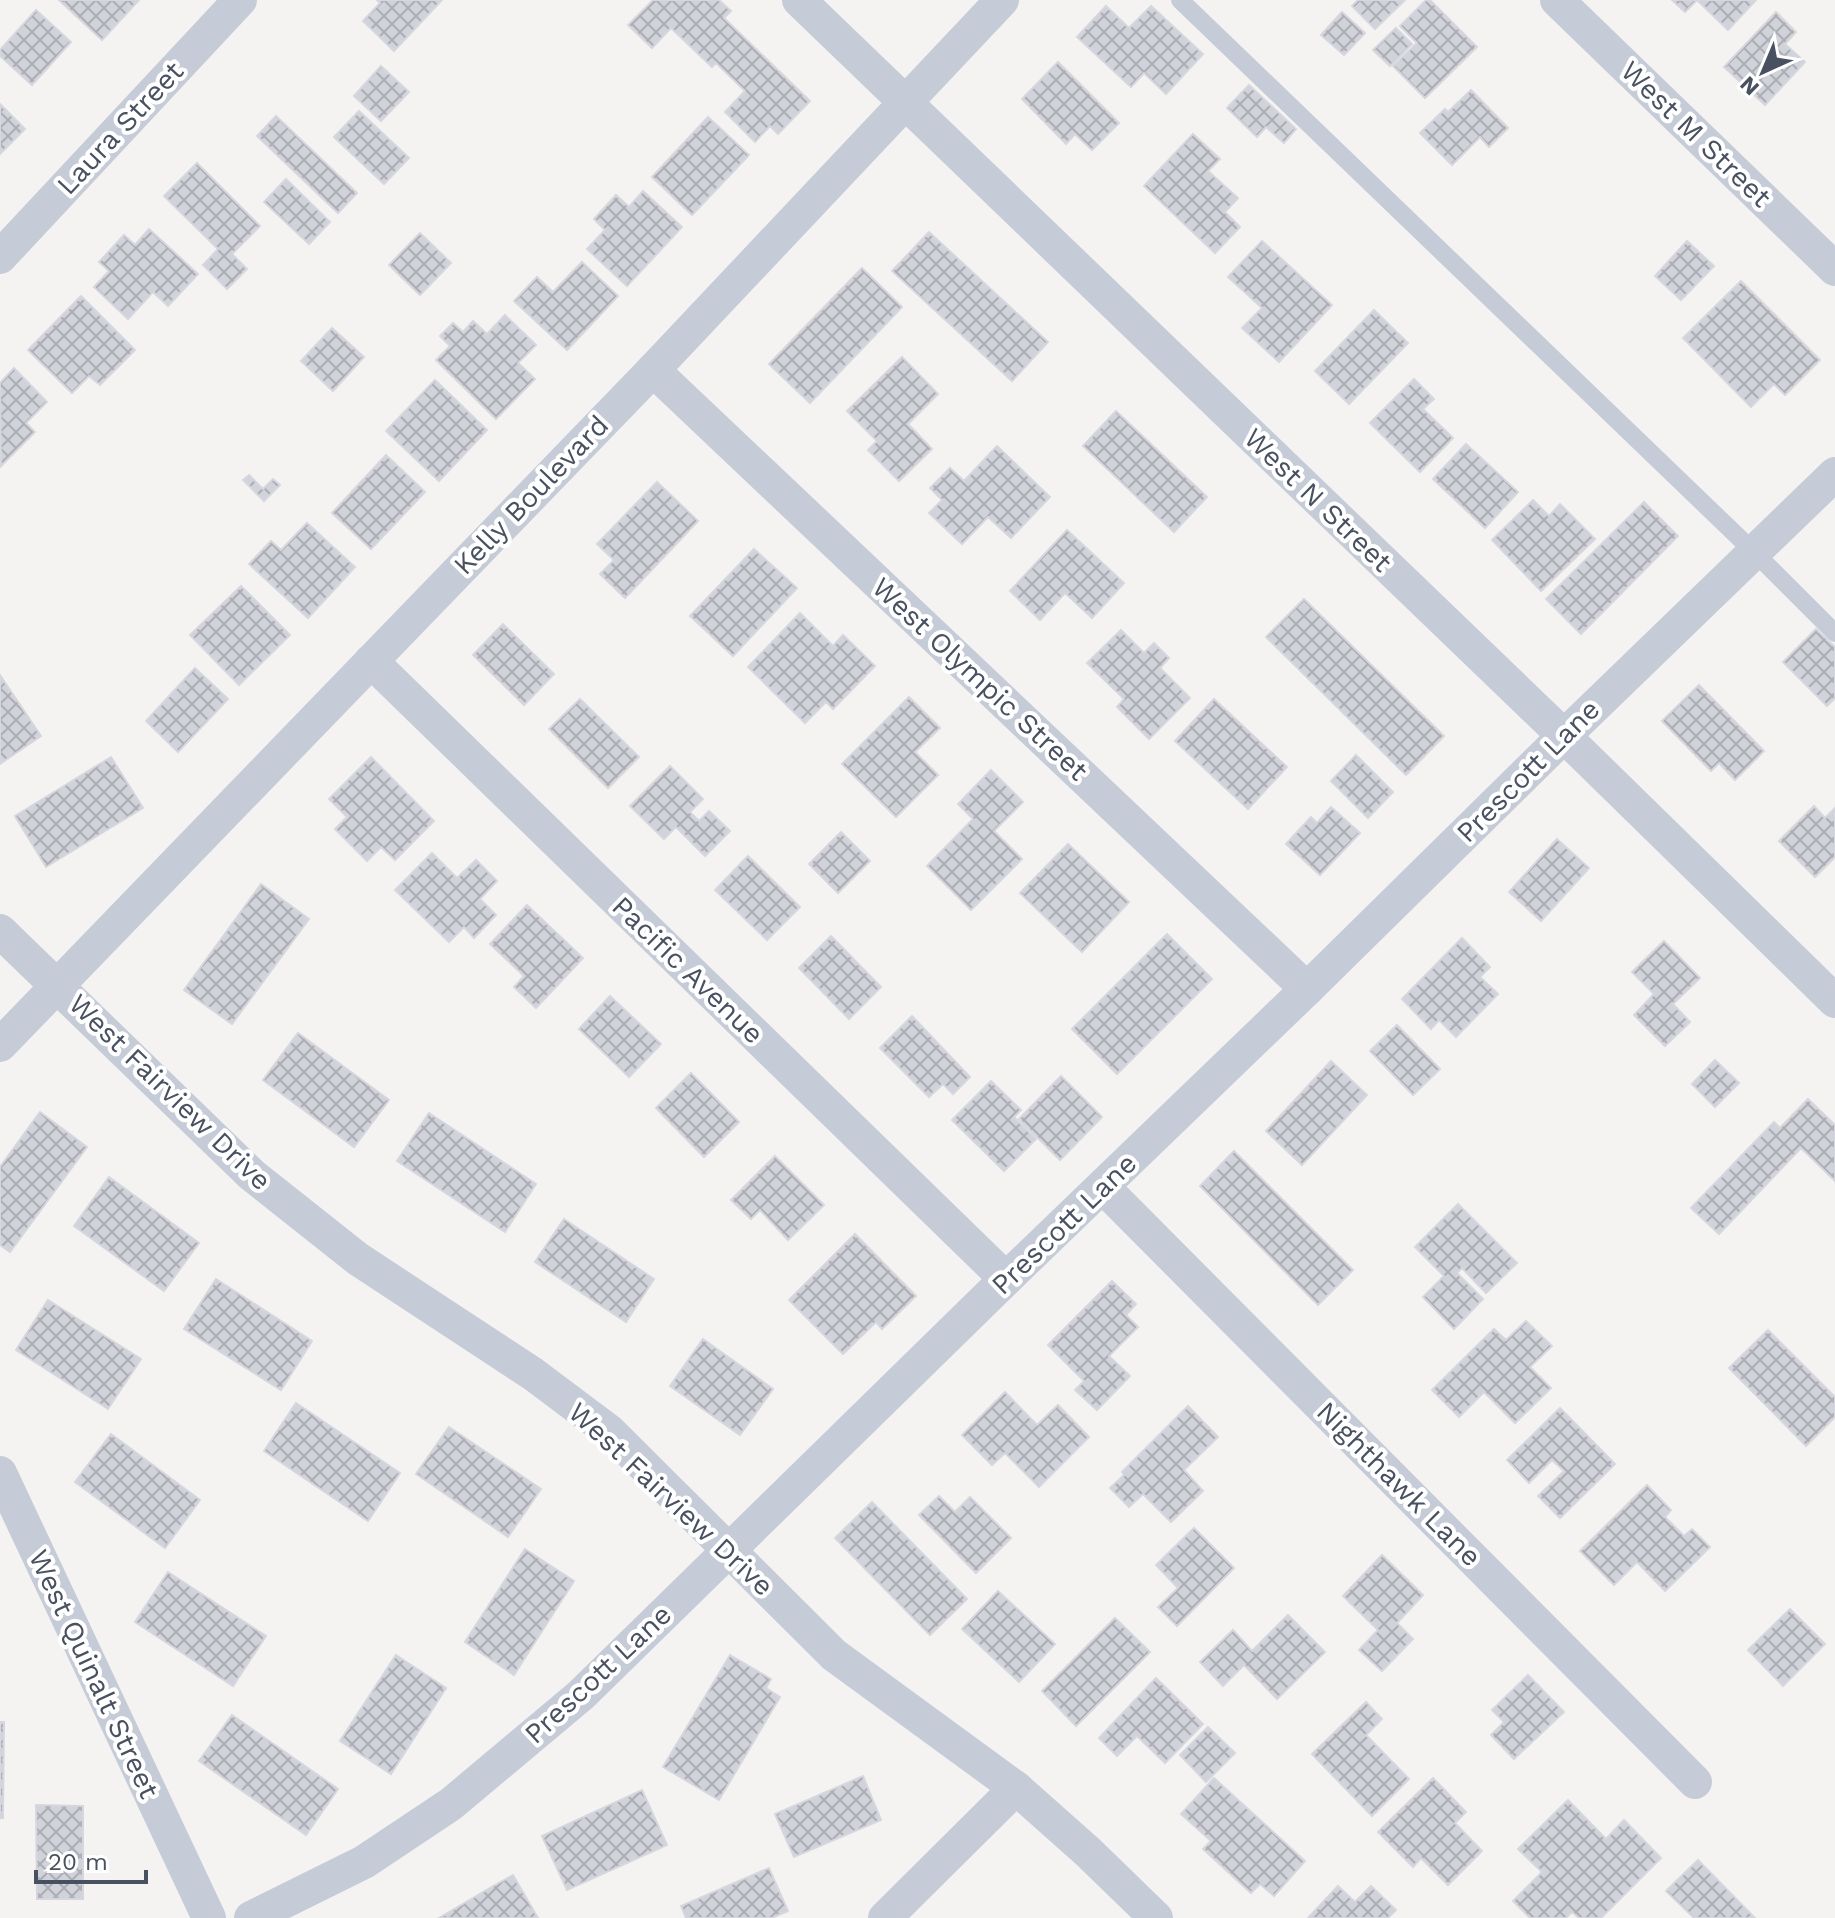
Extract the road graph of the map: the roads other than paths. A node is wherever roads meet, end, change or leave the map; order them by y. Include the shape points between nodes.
1 (240, 0) edge
2 (799, 0) edge
3 (1002, 0) edge
4 (1180, 0) edge
5 (1557, 0) edge
6 (905, 102) junction
7 (0, 257) edge
8 (1835, 269) edge
9 (653, 370) junction
10 (1835, 474) edge
11 (1754, 552) junction
12 (1835, 633) edge
13 (371, 661) junction
14 (1564, 736) junction
15 (0, 931) edge
16 (58, 986) junction
17 (1307, 989) junction
18 (1835, 1001) edge
19 (0, 1045) edge
20 (1103, 1187) junction
21 (1006, 1279) junction
22 (0, 1473) edge
23 (728, 1551) junction
24 (1695, 1782) dead end
25 (1016, 1788) junction
26 (209, 1918) edge
27 (251, 1918) edge
28 (885, 1918) edge
29 (1156, 1918) edge

1 - 7 street, Laura Street
2 - 6 street, West N Street
3 - 6 street, Kelly Boulevard
4 - 11 lane
5 - 8 street, West M Street
6 - 9 street, Kelly Boulevard
6 - 14 street, West N Street
9 - 13 street, Kelly Boulevard
9 - 17 street, West Olympic Street
10 - 11 street, Prescott Lane
11 - 12 lane
11 - 14 street, Prescott Lane
13 - 16 street, Kelly Boulevard
13 - 21 street, Pacific Avenue
14 - 17 street, Prescott Lane
14 - 18 street, West N Street
15 - 16 street, West Fairview Drive
16 - 19 street
16 - 23 street, West Fairview Drive via 252,1175 358,1259 533,1374 609,1431
17 - 20 street, Prescott Lane
20 - 21 street, Prescott Lane
20 - 24 street, Nighthawk Lane
21 - 23 street, Prescott Lane
22 - 26 street, West Quinalt Street
23 - 25 street, West Fairview Drive via 834,1655
23 - 27 street, Prescott Lane via 581,1695 451,1804 364,1862
25 - 28 street
25 - 29 street, West Fairview Drive

